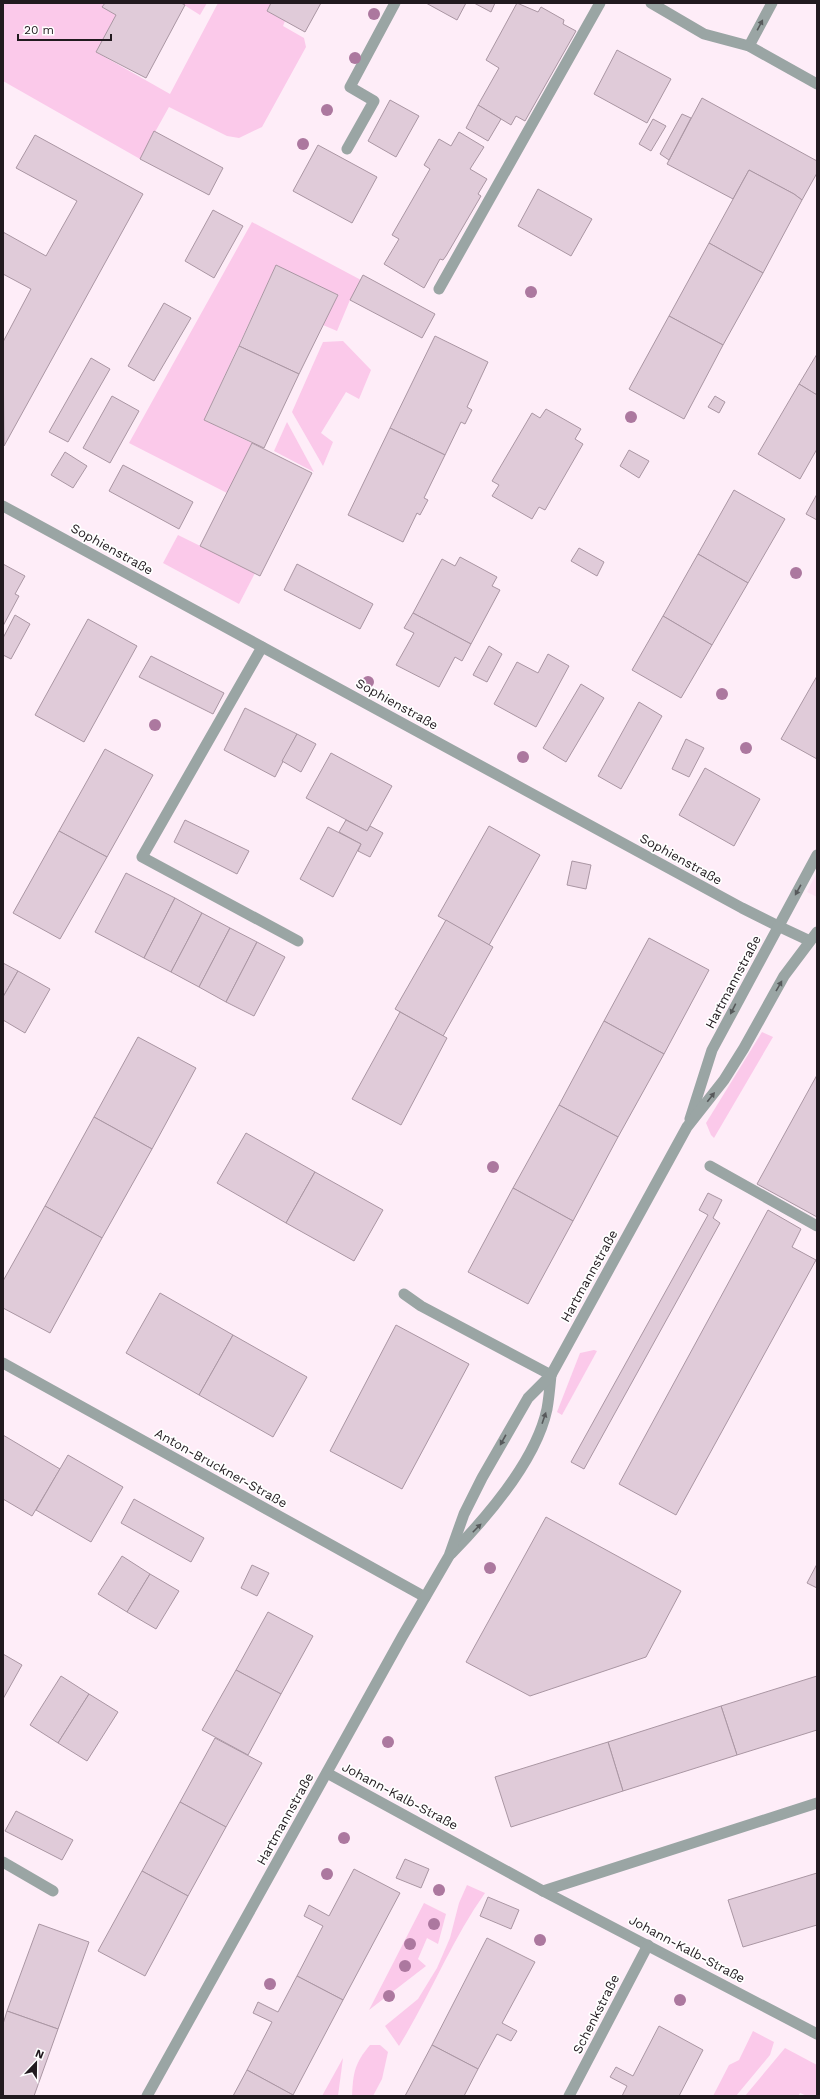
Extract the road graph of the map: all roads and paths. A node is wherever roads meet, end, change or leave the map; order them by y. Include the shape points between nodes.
1 (395, 3) edge
2 (600, 3) edge
3 (651, 3) edge
4 (772, 3) edge
5 (749, 46) junction
6 (817, 84) edge
7 (347, 149) dead end
8 (439, 289) dead end
9 (3, 506) edge
10 (262, 647) junction
11 (817, 855) edge
12 (778, 926) junction
13 (815, 939) edge
14 (298, 941) dead end
15 (687, 1127) junction
16 (710, 1166) dead end
17 (817, 1226) edge
18 (404, 1294) dead end
19 (3, 1363) edge
20 (551, 1375) junction
21 (449, 1556) junction
22 (425, 1597) junction
23 (327, 1773) junction
24 (817, 1802) edge
25 (3, 1862) edge
26 (53, 1891) dead end
27 (544, 1891) junction
28 (648, 1945) junction
29 (817, 2034) edge
30 (147, 2096) edge
31 (570, 2096) edge

1 - 7 street via 350,87 374,101
2 - 8 street
3 - 5 street via 704,34
5 -> 4 street
5 - 6 street
9 - 10 street, Sophienstraße
10 - 12 street, Sophienstraße
10 - 14 street via 142,857
11 -> 12 street, Hartmannstraße
12 - 13 street, Sophienstraße
12 -> 15 street, Hartmannstraße via 712,1050
15 -> 13 street, Hartmannstraße via 724,1080 784,976
15 - 20 street, Hartmannstraße
16 - 17 street
18 - 20 street via 421,1306
19 - 22 street, Anton-Bruckner-Straße
20 -> 21 street, Hartmannstraße via 528,1398 514,1421 464,1514
21 -> 20 street, Hartmannstraße via 482,1523 524,1461 538,1434 546,1410
21 - 22 street, Hartmannstraße
22 - 23 street, Hartmannstraße
23 - 27 street, Johann-Kalb-Straße
23 - 30 street, Hartmannstraße
24 - 27 street
25 - 26 street
27 - 28 street, Johann-Kalb-Straße
28 - 29 street, Johann-Kalb-Straße
28 - 31 street, Schenkstraße

